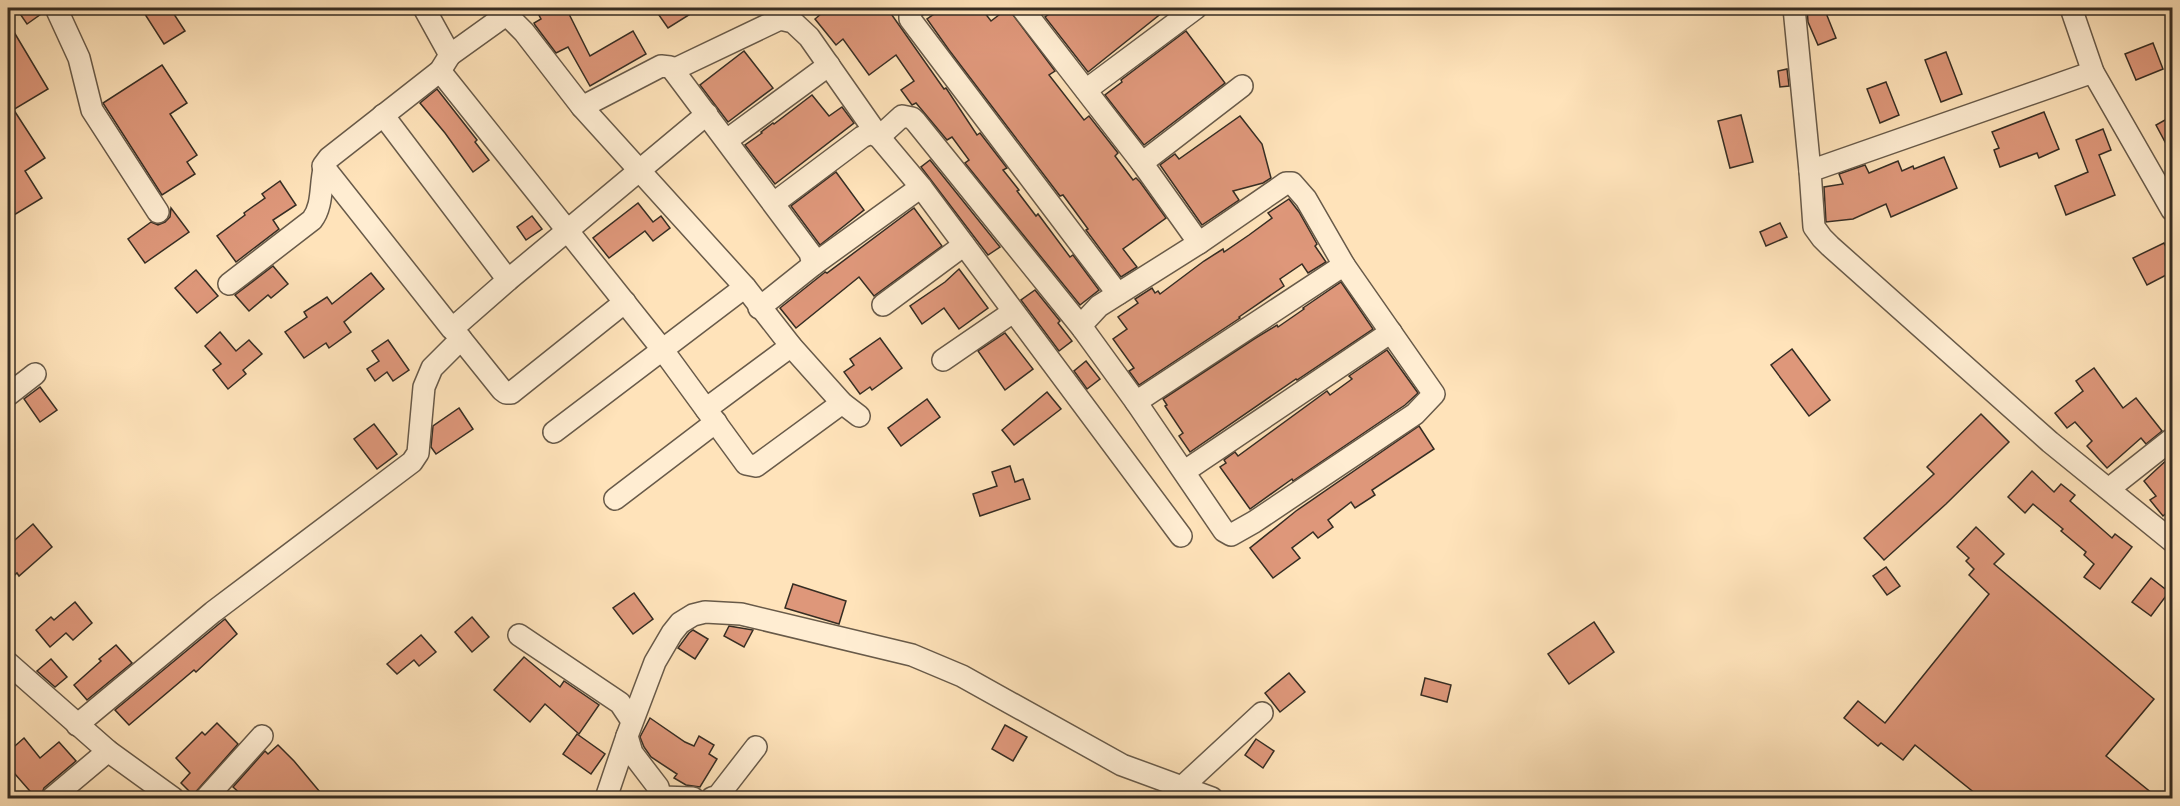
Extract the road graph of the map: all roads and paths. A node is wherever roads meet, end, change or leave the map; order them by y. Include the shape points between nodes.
1 (56, 8) edge
2 (424, 8) edge
3 (914, 8) edge
4 (1196, 8) edge
5 (1794, 8) edge
6 (2072, 8) edge
7 (1026, 9) edge
8 (445, 63) junction
9 (829, 65) junction
10 (673, 70) junction
11 (2093, 72) junction
12 (1242, 86) dead end
13 (1086, 90) junction
14 (582, 107) junction
15 (707, 114) junction
16 (383, 115) junction
17 (879, 136) junction
18 (727, 140) junction
19 (1143, 163) junction
20 (324, 169) junction
21 (640, 169) junction
22 (1810, 171) junction
23 (921, 188) junction
24 (774, 203) junction
25 (2172, 210) edge
26 (158, 212) dead end
27 (568, 230) junction
28 (1199, 243) junction
29 (964, 245) junction
30 (813, 265) junction
31 (1344, 265) junction
32 (508, 280) junction
33 (229, 284) dead end
34 (745, 287) junction
35 (1118, 294) junction
36 (625, 303) junction
37 (883, 305) dead end
38 (759, 308) junction
39 (1013, 312) junction
40 (1083, 329) junction
41 (1391, 332) junction
42 (457, 334) junction
43 (790, 346) junction
44 (662, 350) junction
45 (943, 360) dead end
46 (35, 374) dead end
47 (8, 395) edge
48 (1136, 402) junction
49 (711, 416) junction
50 (554, 432) dead end
51 (2172, 439) edge
52 (1185, 471) junction
53 (2110, 488) junction
54 (615, 499) dead end
55 (1181, 536) dead end
56 (2172, 541) edge
57 (519, 635) dead end
58 (8, 663) edge
59 (1262, 712) dead end
60 (77, 725) junction
61 (629, 728) junction
62 (262, 736) dead end
63 (756, 747) dead end
64 (108, 751) junction
65 (1196, 794) edge
66 (52, 798) edge
67 (174, 798) edge
68 (206, 798) edge
69 (606, 798) edge
70 (661, 798) edge
71 (693, 798) edge
72 (712, 798) edge

1 - 26 street via 79,58 92,110
2 - 8 street
3 - 35 street via 910,19
4 - 13 street
5 - 22 street
6 - 11 street
7 - 13 street
8 - 14 street via 503,17 510,18
8 - 16 street
8 - 27 street
9 - 10 street via 802,29 780,19
9 - 17 street
9 - 18 street
10 - 14 street via 661,66
10 - 15 street
11 - 22 street
11 - 25 street
12 - 19 street
13 - 19 street
14 - 21 street
15 - 18 street
15 - 21 street
16 - 20 street via 325,161
16 - 32 street
17 - 23 street
17 - 24 street via 871,133 862,137
17 - 40 street via 902,116 912,118
18 - 24 street
19 - 28 street
20 - 33 street via 320,207 312,220
20 - 42 street
21 - 27 street
21 - 34 street
22 - 53 street via 1814,227 1822,238 1983,385
23 - 29 street
23 - 30 street
24 - 30 street via 804,243
27 - 32 street
27 - 36 street
28 - 31 street via 1280,187 1292,183 1306,199
28 - 35 street
29 - 37 street
29 - 39 street
30 - 38 street
31 - 41 street
31 - 48 street
32 - 42 street
34 - 38 street
34 - 44 street
35 - 40 street via 1090,314
36 - 42 street via 511,393 502,390
36 - 44 street
38 - 43 street
39 - 45 street
39 - 55 street
40 - 48 street
41 - 52 street
41 - 52 street via 1434,394 1415,414 1383,436 1232,535 1221,527
42 - 60 street via 432,368 424,387 417,453 412,462 213,612
43 - 49 street
43 - 49 street via 850,410 756,466 746,464
44 - 49 street
44 - 50 street
46 - 47 street
48 - 52 street
49 - 54 street
51 - 53 street
53 - 56 street
57 - 61 street via 620,703
58 - 60 street
59 - 65 street
60 - 64 street
61 - 65 street via 655,662 680,623 705,612 741,614 912,655 962,676 1122,765
61 - 69 street
61 - 70 street via 632,753 658,787
62 - 68 street
63 - 72 street via 718,796
64 - 66 street
64 - 67 street
70 - 71 street

